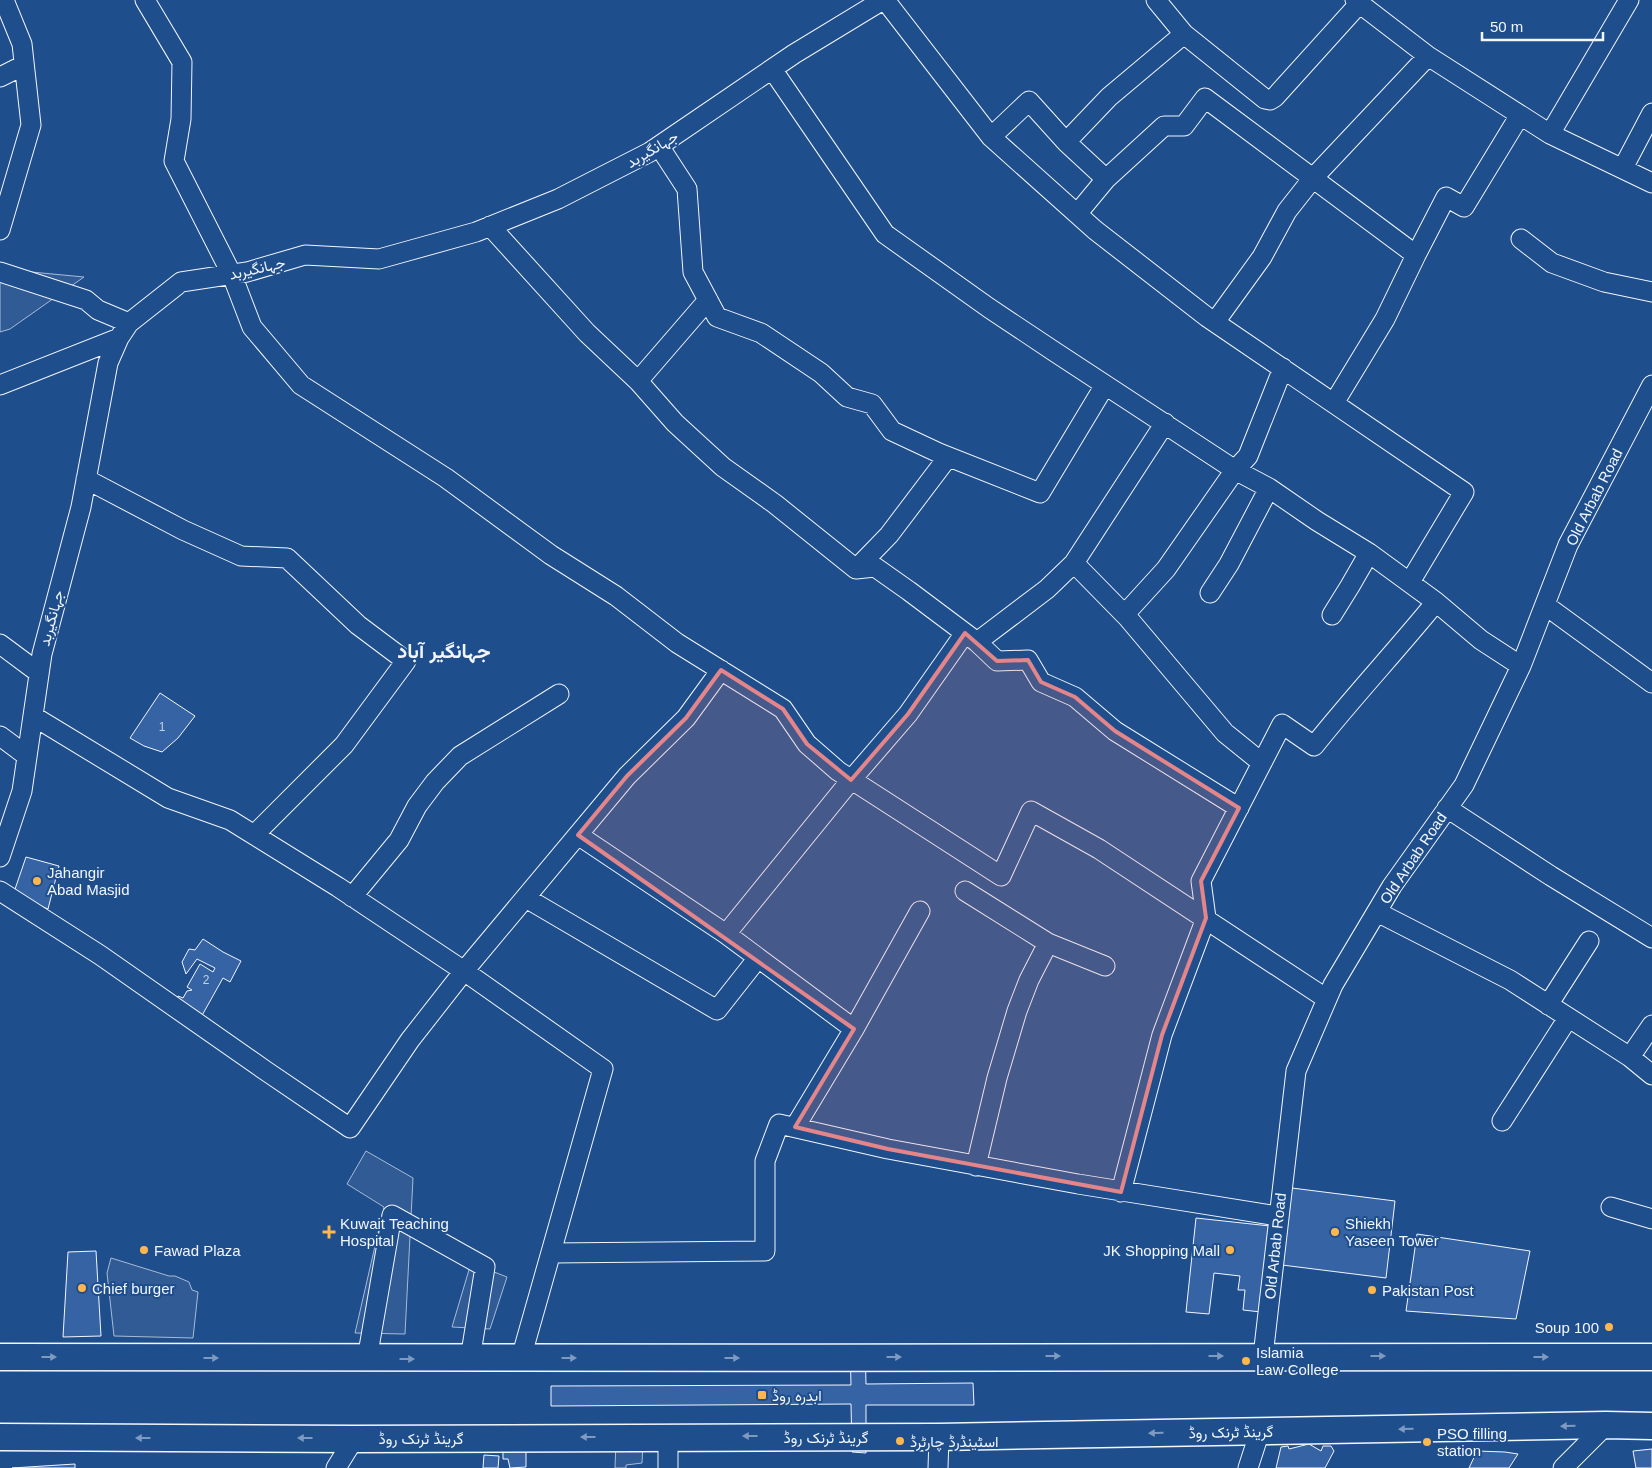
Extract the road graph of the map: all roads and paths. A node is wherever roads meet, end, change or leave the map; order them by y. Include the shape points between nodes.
1 (4, 0) edge
2 (145, 0) edge
3 (884, 0) edge
4 (1156, 0) edge
5 (1629, 0) edge
6 (1357, 2) edge
7 (1184, 34) junction
8 (1428, 56) junction
9 (24, 65) junction
10 (772, 69) junction
11 (0, 77) edge
12 (1652, 113) edge
13 (1520, 115) junction
14 (1550, 134) junction
15 (991, 137) junction
16 (1066, 142) junction
17 (659, 146) junction
18 (1623, 168) junction
19 (1313, 178) junction
20 (1106, 179) junction
21 (1652, 183) edge
22 (1077, 214) junction
23 (490, 226) junction
24 (0, 230) edge
25 (1521, 239) dead end
26 (1416, 255) junction
27 (0, 272) edge
28 (232, 275) junction
29 (1652, 292) edge
30 (708, 300) junction
31 (1215, 322) junction
32 (124, 331) junction
33 (1283, 368) junction
34 (638, 381) junction
35 (1105, 384) junction
36 (0, 385) edge
37 (1652, 386) edge
38 (1334, 402) junction
39 (1165, 423) junction
40 (948, 457) junction
41 (1235, 470) junction
42 (86, 479) junction
43 (1270, 488) junction
44 (1369, 553) junction
45 (1074, 563) junction
46 (856, 569) junction
47 (1410, 582) junction
48 (1210, 593) dead end
49 (1436, 602) junction
50 (1545, 605) junction
51 (1125, 614) junction
52 (1332, 615) dead end
53 (971, 637) junction
54 (0, 644) edge
55 (1521, 666) junction
56 (721, 670) junction
57 (39, 673) junction
58 (1652, 683) edge
59 (559, 694) dead end
60 (33, 716) junction
61 (0, 736) edge
62 (27, 756) junction
63 (1262, 763) junction
64 (851, 780) junction
65 (1239, 808) junction
66 (1447, 808) junction
67 (5, 822) edge
68 (254, 835) junction
69 (578, 835) junction
70 (0, 857) edge
71 (965, 890) dead end
72 (0, 891) edge
73 (352, 897) junction
74 (526, 898) junction
75 (920, 911) dead end
76 (1377, 912) junction
77 (1206, 918) junction
78 (726, 934) junction
79 (1652, 938) edge
80 (1589, 941) dead end
81 (1048, 943) junction
82 (758, 958) junction
83 (1105, 966) dead end
84 (464, 971) junction
85 (1327, 999) junction
86 (1548, 1004) junction
87 (1568, 1018) junction
88 (1652, 1025) edge
89 (854, 1029) junction
90 (1630, 1057) junction
91 (1652, 1075) edge
92 (1502, 1120) dead end
93 (796, 1127) junction
94 (976, 1166) junction
95 (1121, 1192) junction
96 (1611, 1207) dead end
97 (1278, 1216) junction
98 (1652, 1219) edge
99 (552, 1252) junction
100 (1263, 1356) junction
101 (0, 1357) edge
102 (1652, 1357) edge
103 (470, 1358) junction
104 (521, 1358) junction
105 (367, 1359) junction
106 (1606, 1425) junction
107 (1652, 1426) edge
108 (1260, 1431) junction
109 (668, 1436) junction
110 (939, 1437) junction
111 (0, 1438) edge
112 (354, 1438) junction
113 (336, 1468) edge
114 (668, 1468) edge
115 (938, 1468) edge
116 (1248, 1468) edge
117 (1562, 1468) edge

1 - 9 street via 22,44
2 - 28 street via 182,62 181,119 174,161
3 - 10 street, جہانگیربد
3 - 15 street
4 - 7 street
5 - 14 street
6 - 7 street via 1270,100 1264,99
6 - 8 street
7 - 16 street via 1109,97
8 - 13 street
8 - 19 street
9 - 11 street
9 - 24 street via 31,125
10 - 17 street, جہانگیربد
10 - 35 street via 885,234 989,308
12 - 18 street
13 - 14 street
13 - 26 street via 1464,207 1446,197
14 - 18 street
15 - 16 street via 1029,101
15 - 22 street
16 - 20 street
17 - 23 street, جہانگیربد via 558,199
17 - 30 street via 687,189 693,272
18 - 21 street
19 - 20 street via 1205,98 1184,126 1164,126
19 - 26 street
19 - 31 street via 1287,211 1262,257
20 - 22 street
22 - 31 street
23 - 28 street, جہانگیربد via 379,259 305,255
23 - 34 street via 587,333
25 - 29 street via 1552,262 1604,282
26 - 38 street via 1385,319
27 - 32 street via 86,300
28 - 32 street, جہانگیربد via 181,282
28 - 56 street via 252,327 301,385 446,478 551,555
30 - 34 street
30 - 40 street via 717,317 761,332 821,372 847,398 872,404 892,431
31 - 33 street
32 - 36 street
32 - 42 street, جہانگیربد via 108,363
33 - 38 street
33 - 41 street via 1248,456
34 - 46 street via 723,468 775,504
35 - 39 street
35 - 40 street via 1040,493
37 - 50 street, Old Arbab Road via 1568,545
38 - 47 street via 1464,492
39 - 41 street
39 - 45 street
40 - 46 street via 889,535
41 - 43 street
41 - 51 street via 1166,569
42 - 57 street, جہانگیربد
42 - 68 street via 183,530 241,556 287,558 358,624 406,661 344,746
43 - 44 street
43 - 48 street
44 - 47 street
44 - 52 street
45 - 51 street
45 - 53 street via 1047,589
46 - 53 street via 875,567
47 - 49 street
49 - 55 street via 1480,640
49 - 63 street via 1314,746 1282,724
50 - 55 street, Old Arbab Road
50 - 58 street
51 - 63 street via 1225,733
53 - 64 street
53 - 65 street via 997,661 1028,660 1041,682 1075,696 1115,731
54 - 57 street
55 - 66 street, Old Arbab Road via 1464,785
56 - 64 street via 783,709 807,744
56 - 69 street via 686,718 628,776
57 - 60 street, جہانگیربد
59 - 73 street via 460,756 435,782 417,806 399,840
60 - 62 street, جہانگیربد
60 - 68 street via 168,798 230,820
61 - 62 street
62 - 67 street, جہانگیربد via 22,791
63 - 65 street
64 - 77 street via 1001,876 1031,811 1099,849
64 - 78 street
65 - 77 street via 1201,881
66 - 76 street, Old Arbab Road
66 - 79 street
67 - 70 street, جہانگیربد
68 - 73 street
69 - 74 street
69 - 78 street
71 - 81 street
72 - 84 street via 100,955 350,1128 410,1040
73 - 84 street
74 - 82 street via 717,1010
74 - 84 street
75 - 89 street
76 - 85 street, Old Arbab Road
76 - 86 street via 1510,980
77 - 85 street
77 - 95 street via 1162,1035
78 - 82 street
80 - 86 street
81 - 83 street
81 - 94 street via 1028,980 1017,1011
82 - 89 street
84 - 99 street via 603,1069
85 - 97 street, Old Arbab Road via 1296,1072
86 - 87 street
87 - 90 street
87 - 92 street
88 - 90 street
89 - 93 street
90 - 91 street
93 - 94 street
93 - 99 street via 779,1124 765,1161 765,1251
94 - 95 street
95 - 97 street
96 - 98 street
97 - 100 street, Old Arbab Road
99 - 104 street
100 -> 102 highway
104 -> 100 highway
101 -> 105 highway
103 - 104 highway
105 -> 103 highway
103 - 105 street via 485,1268 392,1215
106 - 107 highway, گرینڈ ٹرنک روڈ
106 -> 108 highway, گرینڈ ٹرنک روڈ
106 - 117 street
108 -> 110 highway, گرینڈ ٹرنک روڈ
108 - 116 street
110 -> 109 highway, گرینڈ ٹرنک روڈ
109 -> 112 highway, گرینڈ ٹرنک روڈ
109 - 114 street
110 - 115 street
112 -> 111 highway, گرینڈ ٹرنک روڈ
112 - 113 street

